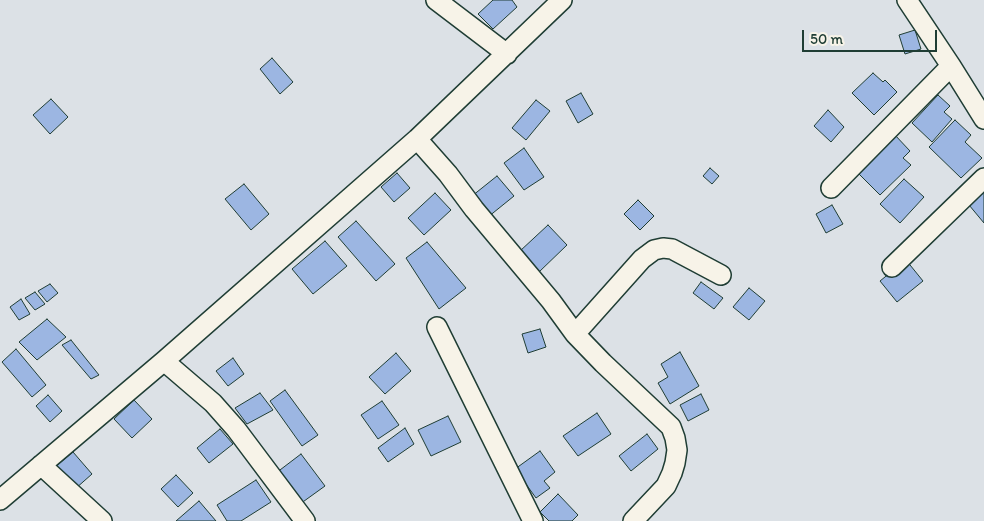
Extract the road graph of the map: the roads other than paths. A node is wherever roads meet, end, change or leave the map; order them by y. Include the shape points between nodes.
1 (436, 0) edge
2 (562, 0) edge
3 (907, 0) edge
4 (507, 54) junction
5 (951, 66) junction
6 (984, 119) edge
7 (417, 139) junction
8 (984, 178) edge
9 (831, 188) dead end
10 (892, 267) dead end
11 (721, 275) dead end
12 (437, 327) dead end
13 (575, 334) junction
14 (164, 361) junction
15 (41, 465) junction
16 (0, 500) edge
17 (102, 521) edge
18 (305, 521) edge
19 (533, 521) edge
20 (633, 521) edge

1 - 4 street
2 - 4 street
3 - 5 street
4 - 7 street
5 - 6 street
5 - 9 street
7 - 13 street
7 - 14 street
8 - 10 street
11 - 13 street via 672,249 654,250 642,259
12 - 19 street
13 - 20 street via 671,427 676,438 675,462 666,486
14 - 15 street
14 - 18 street via 213,403 236,429
15 - 16 street
15 - 17 street

